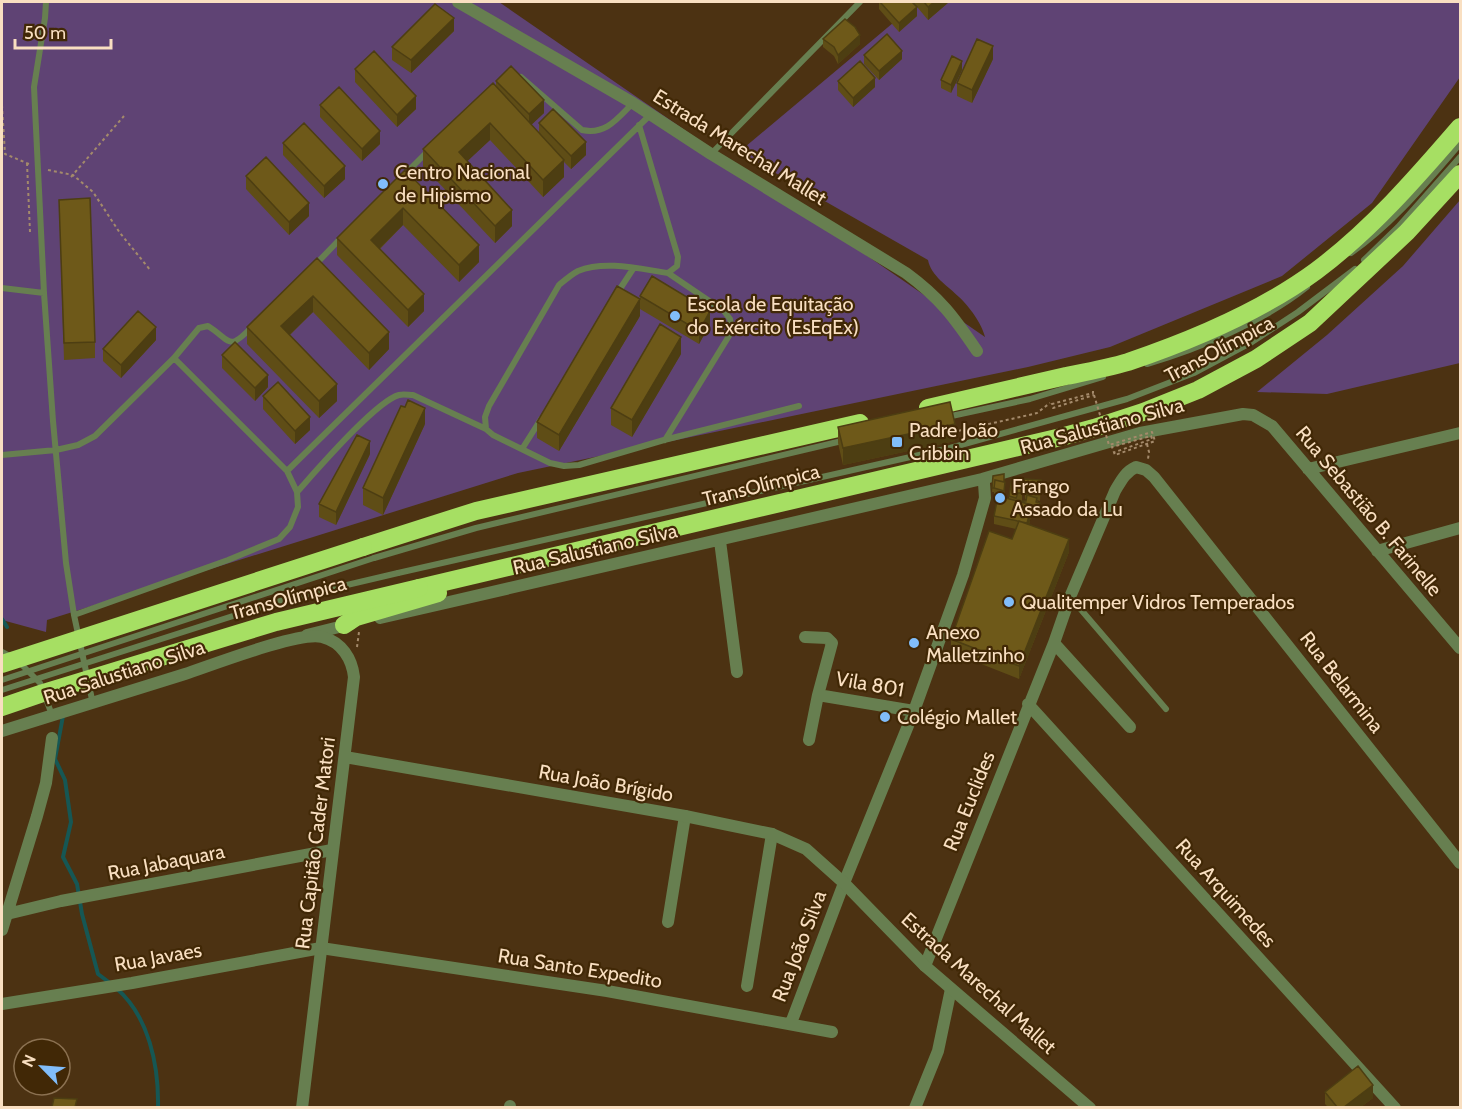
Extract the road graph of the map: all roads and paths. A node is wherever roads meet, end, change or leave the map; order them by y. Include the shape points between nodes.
1 (46, 2) edge
2 (458, 2) edge
3 (860, 2) edge
4 (514, 75) edge
5 (633, 103) junction
6 (2, 105) edge
7 (651, 114) junction
8 (124, 116) dead end
9 (639, 125) junction
10 (1461, 127) edge
11 (1461, 144) edge
12 (435, 145) edge
13 (3, 154) edge
14 (711, 154) junction
15 (1461, 157) edge
16 (27, 163) junction
17 (38, 168) junction
18 (1461, 174) edge
19 (72, 176) junction
20 (401, 178) edge
21 (350, 230) edge
22 (30, 233) dead end
23 (633, 268) junction
24 (151, 271) dead end
25 (307, 272) edge
26 (668, 273) junction
27 (2, 288) edge
28 (44, 293) junction
29 (614, 298) edge
30 (256, 323) edge
31 (978, 351) dead end
32 (174, 358) junction
33 (1118, 373) dead end
34 (1108, 376) dead end
35 (800, 406) dead end
36 (547, 409) edge
37 (914, 411) edge
38 (1238, 414) joint
39 (941, 418) edge
40 (879, 419) edge
41 (486, 429) junction
42 (953, 432) edge
43 (1140, 433) junction
44 (1461, 433) edge
45 (852, 438) edge
46 (664, 440) junction
47 (522, 449) junction
48 (56, 450) junction
49 (1115, 452) dead end
50 (2, 455) edge
51 (1308, 469) junction
52 (1146, 470) junction
53 (287, 471) junction
54 (982, 479) junction
55 (297, 492) junction
56 (685, 526) junction
57 (1461, 528) edge
58 (720, 540) junction
59 (1377, 551) junction
60 (368, 553) junction
61 (1070, 597) junction
62 (74, 615) junction
63 (344, 625) junction
64 (805, 637) dead end
65 (282, 642) junction
66 (1054, 643) junction
67 (1461, 648) edge
68 (2, 652) edge
69 (2, 664) edge
70 (737, 672) dead end
71 (2, 680) edge
72 (2, 690) edge
73 (818, 695) junction
74 (93, 704) junction
75 (1028, 704) junction
76 (2, 707) edge
77 (1166, 710) dead end
78 (914, 711) junction
79 (52, 716) junction
80 (1130, 728) dead end
81 (2, 731) edge
82 (52, 738) dead end
83 (809, 740) dead end
84 (345, 757) junction
85 (686, 816) junction
86 (772, 834) junction
87 (332, 850) junction
88 (1461, 863) edge
89 (844, 882) junction
90 (7, 914) junction
91 (668, 922) dead end
92 (2, 930) edge
93 (321, 948) junction
94 (925, 966) junction
95 (747, 986) dead end
96 (951, 989) junction
97 (2, 1004) edge
98 (791, 1023) junction
99 (832, 1032) dead end
100 (302, 1107) edge
101 (915, 1107) edge
102 (1090, 1107) edge
103 (1395, 1107) edge

1 - 17 lane via 34,87
2 - 5 street, Estrada Marechal Mallet
3 - 14 lane
4 - 5 lane via 582,130 595,133 610,125
5 - 7 street, Estrada Marechal Mallet
6 - 13 path
7 - 9 lane
7 - 14 street, Estrada Marechal Mallet
8 - 19 path
9 - 26 lane via 678,257 677,266
9 - 53 lane
10 - 37 highway, TransOlímpica via 1398,199 1341,250 1290,288 1241,315 1127,362
11 - 33 lane, TransOlímpica via 1371,240 1299,294 1209,342
12 - 20 lane
13 - 16 path
14 - 31 street, Estrada Marechal Mallet via 906,273 940,300
15 - 72 lane, TransOlímpica, bridge via 1354,270 1298,312 1194,373 1127,399 950,448 283,600
16 - 17 path
16 - 22 path
17 - 19 path
17 - 28 lane
18 - 56 highway, TransOlímpica via 1407,232 1310,323 1256,359 1198,390 1094,428
19 - 24 path via 93,192
21 - 25 lane
23 - 26 lane
23 - 29 lane
23 - 41 lane via 593,266 576,272 560,285 489,406
26 - 46 lane via 724,311 732,331
27 - 28 lane
28 - 48 lane
30 - 32 lane via 234,342 228,342 208,326 203,327
32 - 48 lane via 95,436
32 - 53 lane
34 - 39 lane via 1030,399
35 - 46 lane
36 - 47 lane
38 - 43 street, Rua Salustiano Silva
38 - 51 street, Rua Sebastião B. Farinelle via 1253,415 1272,426
40 - 60 highway, TransOlímpica via 476,512
41 - 47 lane
41 - 55 lane via 413,395 400,394 363,421
42 - 49 path, bridge via 1037,413 1051,403 1092,391 1052,404 1053,408 1094,395 1109,445 1152,432 1155,441 1115,455 1112,447 1151,436 1152,440
43 - 52 path via 1149,452
43 - 54 street, Rua Salustiano Silva
44 - 51 street
45 - 60 lane, TransOlímpica
46 - 47 lane via 564,466 550,464
48 - 50 lane
48 - 62 lane
51 - 59 street, Rua Sebastião B. Farinelle
52 - 61 street, Rua Euclides via 1136,467 1122,478
52 - 88 street, Rua Belarmina
53 - 55 lane
54 - 58 street, Rua Salustiano Silva
54 - 78 street via 985,498 963,575
55 - 62 lane via 298,507 290,527 279,539
56 - 63 highway via 639,543 444,591 356,617
56 - 76 highway, TransOlímpica, bridge via 276,622
57 - 59 street
58 - 63 street, Rua Salustiano Silva
58 - 70 street
59 - 67 street, Rua Sebastião B. Farinelle
60 - 69 highway, TransOlímpica, bridge
60 - 71 lane, TransOlímpica, bridge
61 - 66 street, Rua Euclides
61 - 77 lane
62 - 74 lane
63 - 65 street, Rua Salustiano Silva
64 - 73 street, Vila 801 via 827,638 832,643
65 - 74 street, Rua Salustiano Silva
65 - 84 street, Rua Capitão Cader Matori via 323,637 335,643 352,662 354,677
66 - 75 street, Rua Euclides
66 - 80 street
68 - 79 lane via 17,660 40,683
73 - 78 street, Vila 801
73 - 83 street, Vila 801
74 - 79 street, Rua Salustiano Silva
75 - 94 street, Rua Euclides
75 - 103 street, Rua Arquimedes
78 - 89 street
79 - 81 street, Rua Salustiano Silva
82 - 90 street via 46,783
84 - 85 street, Rua João Brígido
84 - 87 street, Rua Capitão Cader Matori
85 - 86 street, Rua João Brígido
85 - 91 street
86 - 89 street, Rua João Brígido via 806,849
86 - 95 street
87 - 90 street, Rua Jabaquara
87 - 93 street, Rua Capitão Cader Matori
89 - 94 street, Estrada Marechal Mallet
89 - 98 street, Rua João Silva
90 - 92 street
93 - 97 street, Rua Javaes
93 - 98 street, Rua Santo Expedito
93 - 100 street, Rua Capitão Cader Matori
94 - 96 street, Estrada Marechal Mallet
96 - 101 street via 938,1051
96 - 102 street, Estrada Marechal Mallet
98 - 99 street, Rua Santo Expedito

